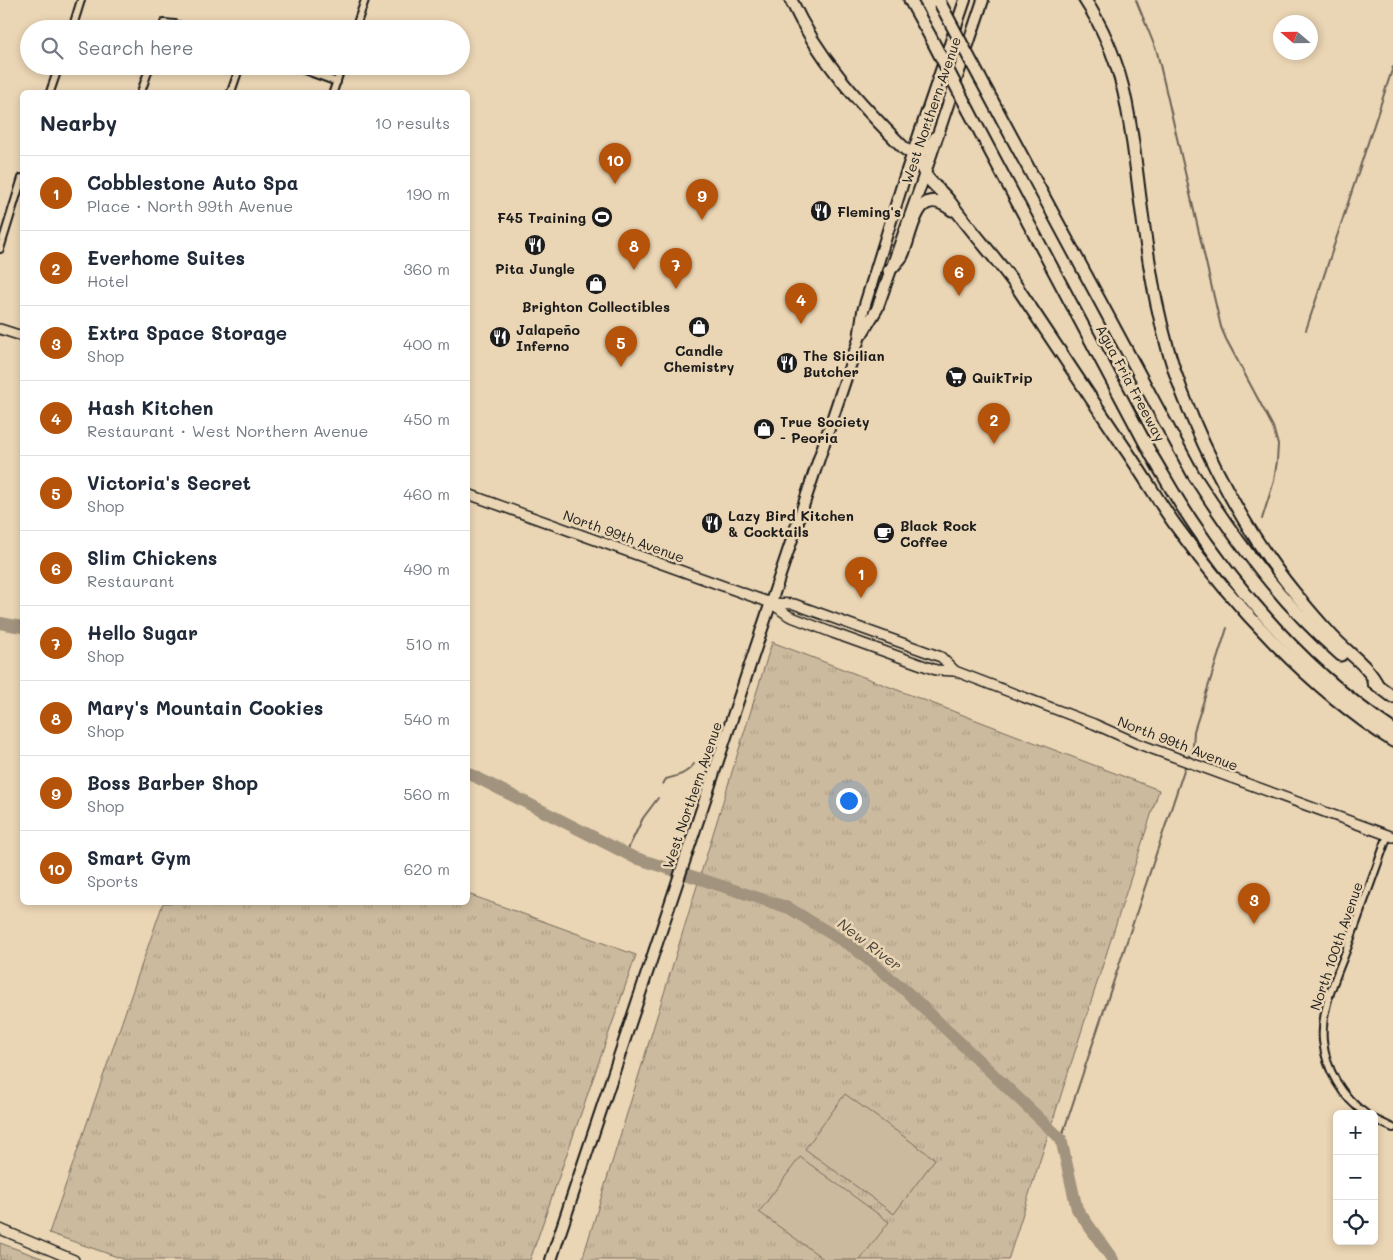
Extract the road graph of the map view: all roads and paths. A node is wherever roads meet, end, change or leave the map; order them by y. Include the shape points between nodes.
1 (81, 0) edge
2 (366, 0) edge
3 (791, 0) edge
4 (910, 0) edge
5 (965, 0) edge
6 (983, 0) edge
7 (1085, 0) edge
8 (940, 2) edge
9 (75, 20) edge
10 (358, 20) edge
11 (56, 75) edge
12 (147, 75) edge
13 (237, 75) edge
14 (318, 75) edge
15 (339, 75) edge
16 (337, 82) junction
17 (51, 90) edge
18 (142, 90) edge
19 (233, 90) edge
20 (334, 90) edge
21 (921, 132) joint
22 (938, 136) junction
23 (916, 153) junction
24 (925, 174) junction
25 (20, 184) edge
26 (957, 213) junction
27 (0, 249) edge
28 (889, 271) junction
29 (0, 328) edge
30 (20, 335) edge
31 (859, 339) junction
32 (470, 495) edge
33 (771, 603) junction
34 (955, 671) junction
35 (1378, 686) junction
36 (1393, 697) edge
37 (1393, 730) edge
38 (1393, 741) edge
39 (1391, 836) edge
40 (1360, 1110) edge
41 (1378, 1121) edge
42 (1393, 1128) edge
43 (0, 1229) edge
44 (74, 1260) edge
45 (551, 1260) edge

1 - 9 street
2 - 10 street
3 - 23 highway via 834,72 908,152
4 - 37 highway, Agua Fria Freeway, bridge via 1152,456 1184,510 1251,600 1292,645 1346,694
5 - 21 main road, West Northern Avenue
6 - 22 main road, West Northern Avenue
7 - 35 highway via 1106,36 1124,86 1157,308 1165,344 1192,417 1236,507 1276,569 1336,641 1373,676
8 - 35 highway, Agua Fria Freeway, bridge via 1193,474 1216,510 1263,575 1286,600 1330,645
11 - 17 street
12 - 18 street
13 - 19 street
14 - 16 street
15 - 16 street
16 - 20 street
21 - 23 highway
22 - 23 highway via 929,148
22 - 24 main road, West Northern Avenue
23 - 24 highway
23 - 31 main road, West Northern Avenue via 863,311
24 - 26 highway
24 - 28 main road, West Northern Avenue
25 - 27 street
26 - 28 highway via 938,202 922,205 901,257
26 - 38 highway via 1017,287 1175,525 1210,571 1258,626 1314,680
28 - 31 main road, West Northern Avenue via 877,309
29 - 30 main road
31 - 33 main road, West Northern Avenue
32 - 33 main road, North 99th Avenue
33 - 34 main road, North 99th Avenue via 789,616 833,633 936,670
33 - 34 main road, North 99th Avenue via 794,604 941,657
33 - 45 main road, West Northern Avenue
34 - 39 main road, North 99th Avenue via 1172,756
35 - 36 highway, Agua Fria Freeway
39 - 40 street, North 100th Avenue via 1335,980 1323,1023 1323,1040 1330,1070 1344,1093
41 - 42 street
43 - 44 main road

